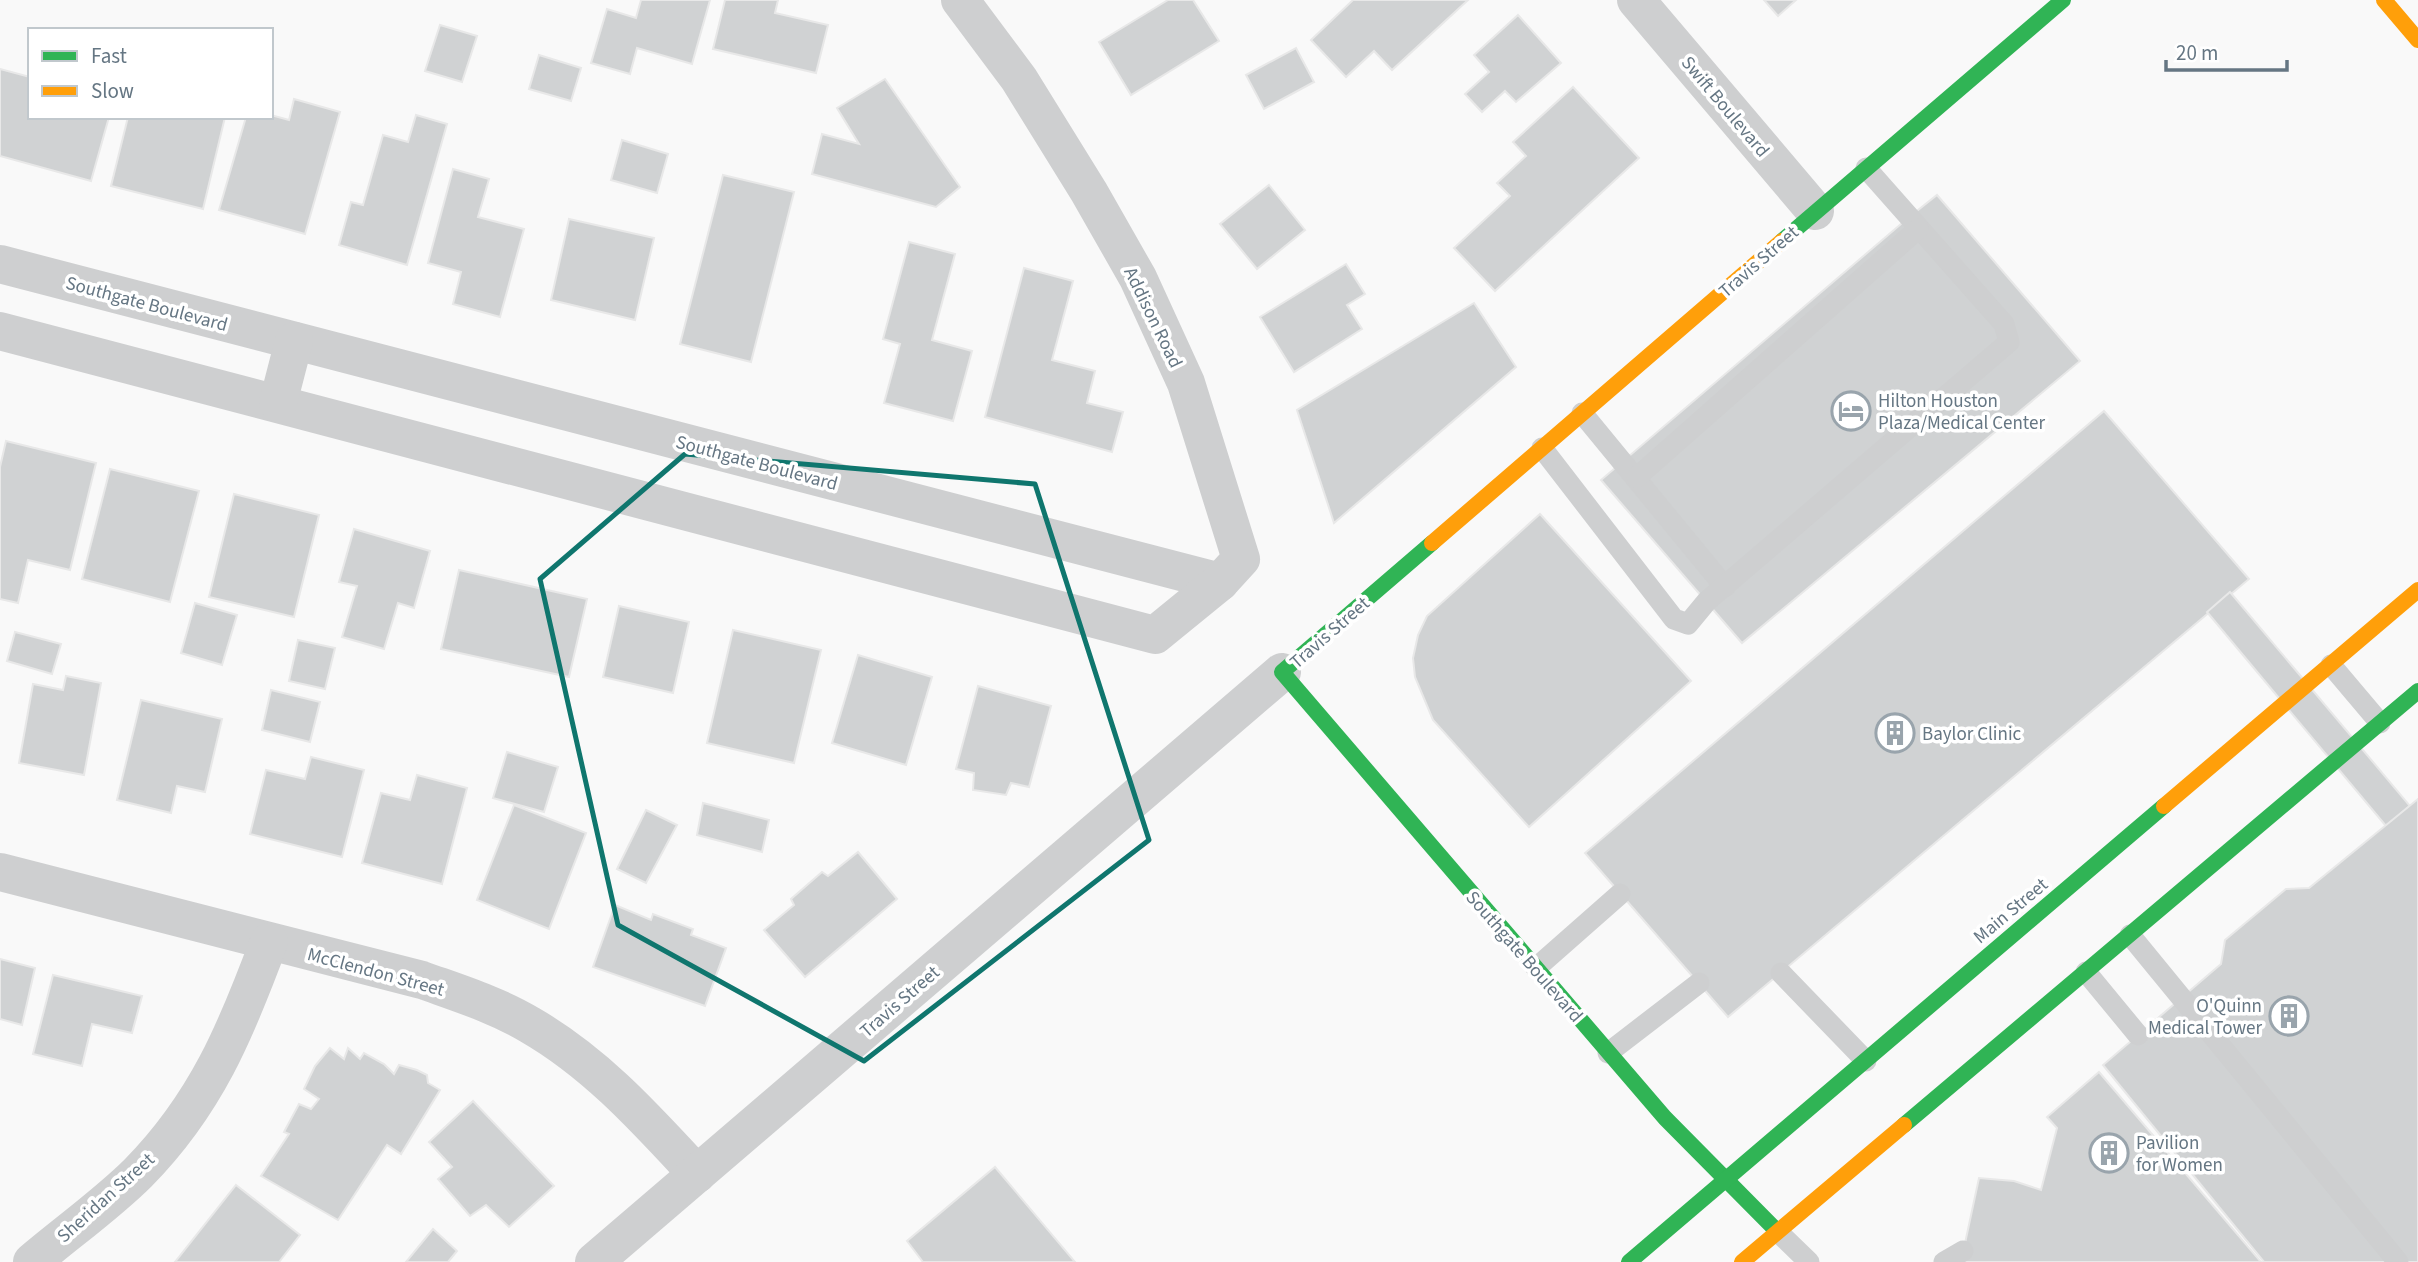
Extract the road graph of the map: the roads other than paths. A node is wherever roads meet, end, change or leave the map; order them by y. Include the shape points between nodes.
1 (960, 0) edge
2 (1636, 0) edge
3 (2063, 0) edge
4 (2384, 0) edge
5 (2418, 40) edge
6 (1866, 168) junction
7 (1815, 211) junction
8 (1918, 229) junction
9 (0, 264) edge
10 (0, 331) edge
11 (294, 341) junction
12 (278, 403) junction
13 (1583, 412) junction
14 (1542, 448) junction
15 (1637, 477) junction
16 (1220, 582) junction
17 (1725, 587) junction
18 (2418, 590) edge
19 (2331, 665) junction
20 (1282, 672) junction
21 (2418, 691) edge
22 (2379, 723) junction
23 (0, 872) edge
24 (1620, 894) dead end
25 (2130, 935) junction
26 (269, 942) junction
27 (1536, 968) junction
28 (1781, 972) dead end
29 (2086, 972) junction
30 (1699, 983) dead end
31 (2138, 1035) dead end
32 (1608, 1053) junction
33 (1866, 1061) junction
34 (697, 1174) junction
35 (1726, 1179) junction
36 (1777, 1231) junction
37 (1963, 1251) dead end
38 (32, 1262) edge
39 (594, 1262) edge
40 (1629, 1262) edge
41 (1742, 1262) edge
42 (1809, 1262) edge
43 (1944, 1262) edge
44 (2398, 1262) edge

1 - 16 street, Addison Road via 1019,79 1088,192 1138,278 1186,383 1241,559
2 - 7 street, Swift Boulevard
3 - 6 main road, Travis Street
4 - 5 main road
6 - 7 main road, Travis Street
6 - 8 lane
7 - 13 main road, Travis Street
8 - 15 lane
8 - 17 lane via 2004,324 2009,342
9 - 11 street, Southgate Boulevard
10 - 12 street
11 - 12 street
11 - 16 street, Southgate Boulevard
12 - 16 street, Addison Road via 1155,635
13 - 14 main road, Travis Street
13 - 15 lane
14 - 17 lane via 1674,619 1688,624
14 - 20 main road, Travis Street
15 - 17 lane
18 - 19 main road, Main Street
19 - 22 lane
19 - 33 main road, Main Street
20 - 27 main road, Southgate Boulevard
20 - 34 street, Travis Street
21 - 22 main road
22 - 25 main road
23 - 26 street, McClendon Street
24 - 27 lane
25 - 29 main road
25 - 44 lane
26 - 34 street, McClendon Street via 422,980 530,1025 626,1098
26 - 38 street, Sheridan Street via 213,1075 178,1128 137,1174
27 - 32 main road, Southgate Boulevard
28 - 33 lane
29 - 31 lane
29 - 36 main road
30 - 32 lane
32 - 35 main road, Southgate Boulevard
33 - 35 main road, Main Street
34 - 39 street, Travis Street
35 - 36 main road, Southgate Boulevard
35 - 40 main road, Main Street
36 - 41 main road
36 - 42 lane
37 - 43 lane

